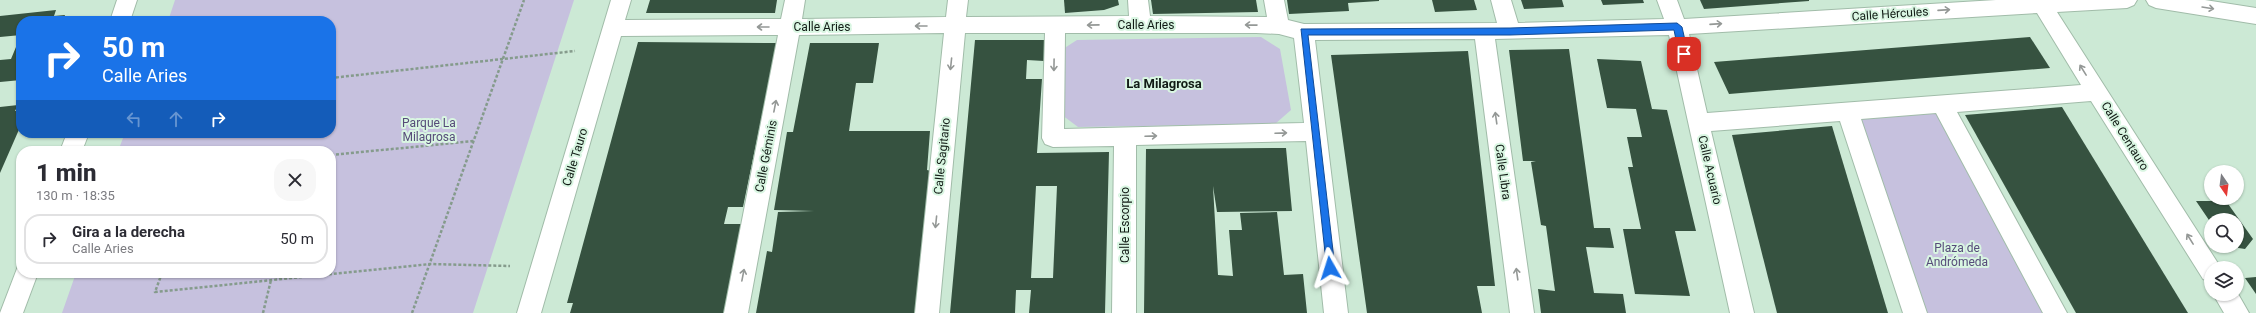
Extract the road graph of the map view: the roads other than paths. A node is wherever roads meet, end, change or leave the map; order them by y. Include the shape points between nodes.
1 (128, 0) edge
2 (621, 0) edge
3 (796, 0) edge
4 (958, 0) edge
5 (1138, 0) edge
6 (1274, 0) edge
7 (1501, 0) edge
8 (1667, 0) edge
9 (2127, 0) edge
10 (2156, 0) edge
11 (2040, 2) edge
12 (122, 16) edge
13 (2256, 16) edge
14 (1140, 24) junction
15 (955, 26) junction
16 (1055, 26) junction
17 (1279, 26) junction
18 (790, 27) junction
19 (1677, 27) junction
20 (1484, 31) junction
21 (1304, 32) junction
22 (1510, 32) junction
23 (610, 38) junction
24 (2097, 92) junction
25 (1942, 104) junction
26 (1847, 111) junction
27 (1699, 123) junction
28 (1315, 132) junction
29 (1125, 137) junction
30 (2204, 261) edge
31 (24, 278) edge
32 (2229, 301) edge
33 (11, 313) edge
34 (529, 313) edge
35 (736, 313) edge
36 (927, 313) edge
37 (1124, 313) edge
38 (1336, 313) edge
39 (1522, 313) edge
40 (1742, 313) edge
41 (1915, 313) edge
42 (2055, 313) edge
43 (2237, 313) edge

1 - 12 street
2 - 23 street, Calle Tauro
3 - 18 street, Calle Géminis
4 - 15 street, Calle Sagitario
5 - 14 street
6 - 17 street
7 - 22 street
8 - 19 street, Calle Acuario
9 - 11 street, Calle Hércules
10 -> 13 street
19 -> 11 street, Calle Hércules
24 -> 11 street, Calle Centauro
14 -> 16 street, Calle Aries
17 -> 14 street, Calle Aries
15 - 16 street, Calle Aries
15 -> 18 street, Calle Aries
15 -> 36 street, Calle Sagitario
16 -> 29 street via 1053,138
17 - 21 street, Calle Aries
18 -> 23 street, Calle Aries
35 -> 18 street, Calle Géminis
19 - 22 street, Calle Aries
19 - 27 street, Calle Acuario
20 - 21 street, Calle Aries
20 - 22 street, Calle Aries
39 -> 20 street, Calle Libra
21 - 28 street
23 - 34 street, Calle Tauro
24 - 25 street
30 -> 24 street, Calle Centauro
25 - 26 street
25 - 42 street
26 - 27 street
26 - 41 street
27 - 40 street, Calle Acuario
29 -> 28 street
28 - 38 street
29 - 37 street, Calle Escorpio
31 - 33 street
32 - 43 street

